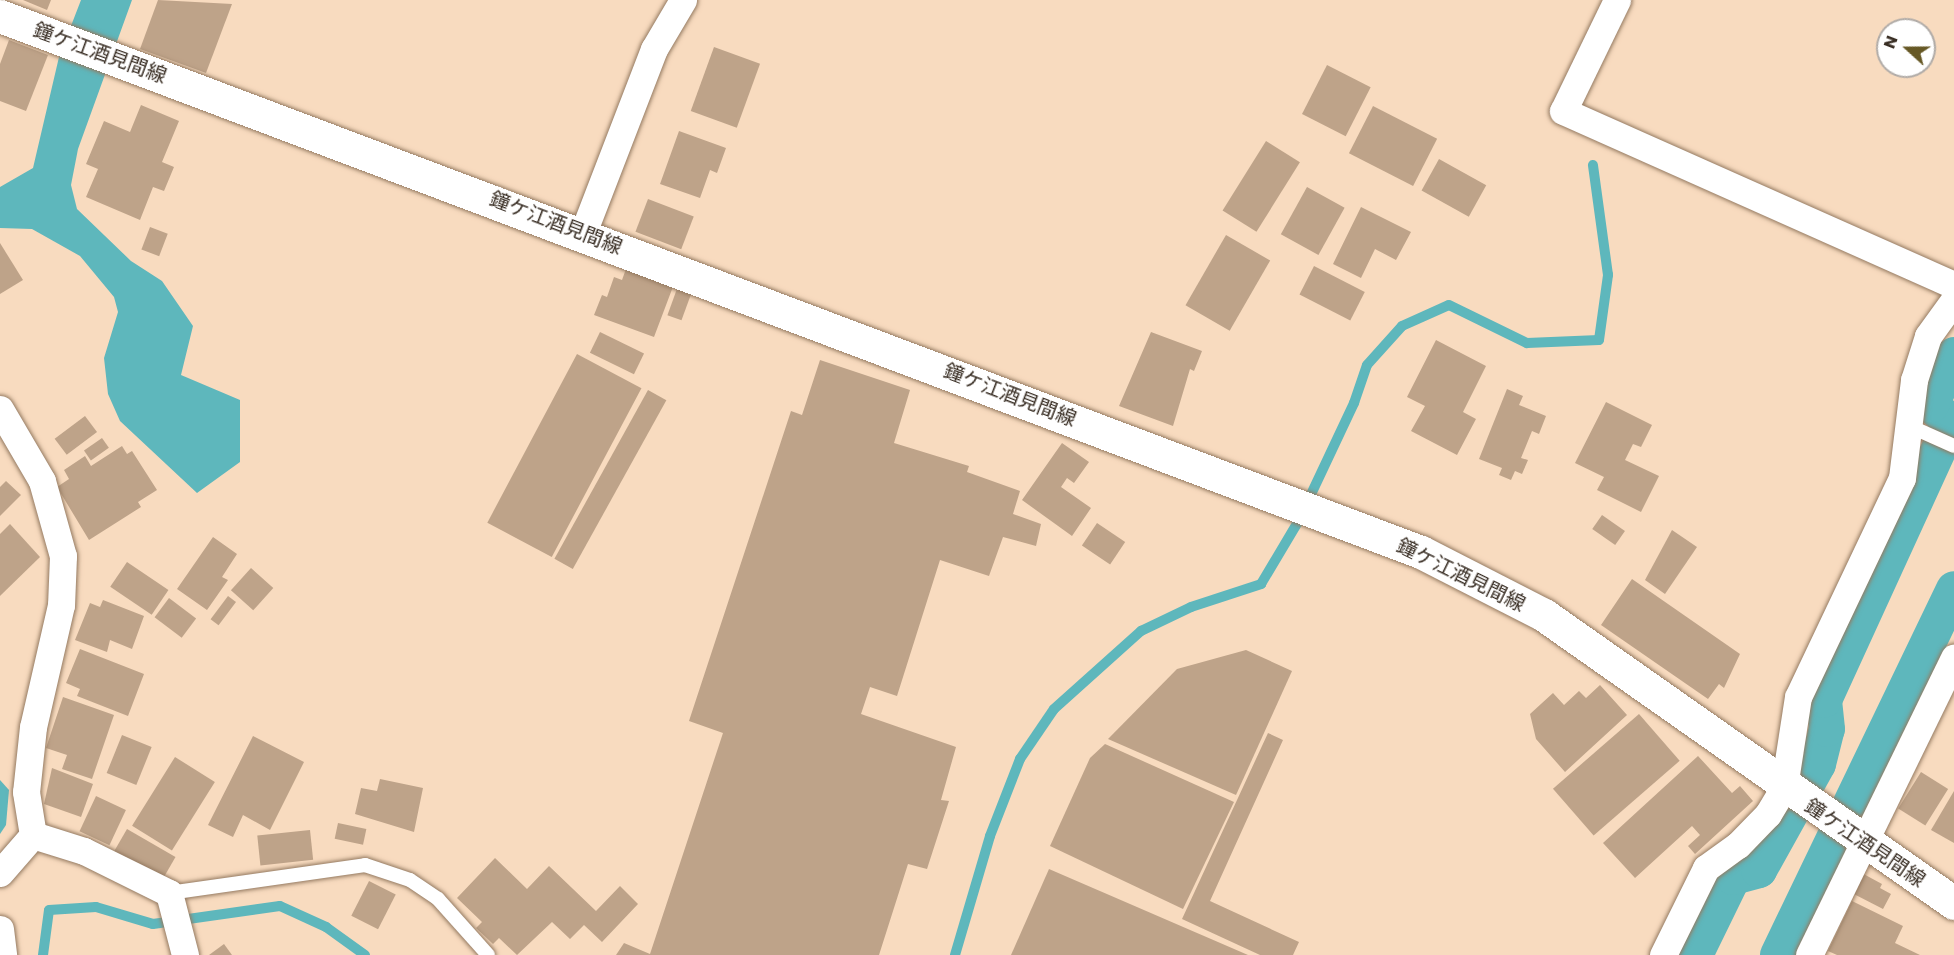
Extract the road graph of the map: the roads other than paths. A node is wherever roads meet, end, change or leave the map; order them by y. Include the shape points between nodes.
1 (682, 0) edge
2 (1617, 0) edge
3 (0, 16) edge
4 (583, 233) junction
5 (1954, 285) edge
6 (1954, 300) edge
7 (0, 409) edge
8 (1907, 425) junction
9 (1954, 446) edge
10 (1954, 658) edge
11 (1789, 790) junction
12 (33, 835) junction
13 (1859, 839) junction
14 (0, 873) edge
15 (168, 893) junction
16 (1954, 903) edge
17 (0, 930) edge
18 (3, 955) edge
19 (185, 955) edge
20 (488, 955) edge
21 (1664, 955) edge
22 (1809, 955) edge

1 - 4 street via 654,49
2 - 5 street via 1563,111
3 - 4 main road, 鐘ケ江酒見間線
4 - 11 main road, 鐘ケ江酒見間線 via 1421,552 1544,615
6 - 8 street via 1928,336
7 - 12 street via 42,481 63,556 61,605 33,727 26,792
8 - 9 lane
8 - 11 street via 1902,478 1798,697
10 - 13 street
11 - 13 main road, 鐘ケ江酒見間線
11 - 21 street via 1746,837 1706,868
12 - 14 street
12 - 15 street via 84,851
13 - 16 main road, 鐘ケ江酒見間線
13 - 22 street
15 - 19 street
15 - 20 lane via 365,865 410,880 438,899
17 - 18 street

